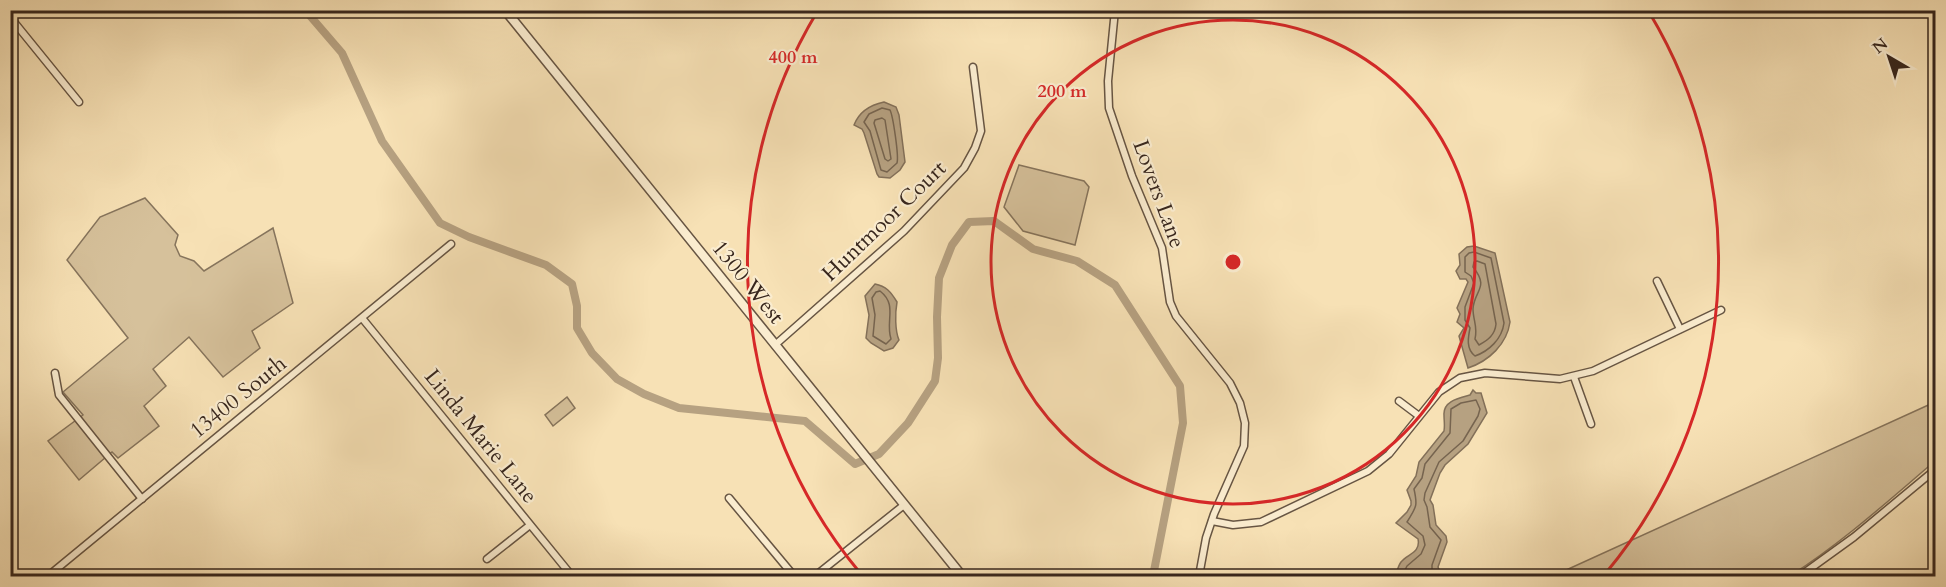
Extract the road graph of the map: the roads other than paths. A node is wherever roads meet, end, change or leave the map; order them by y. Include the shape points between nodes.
1 (505, 10) edge
2 (1115, 10) edge
3 (10, 17) edge
4 (974, 67) dead end
5 (79, 102) dead end
6 (451, 244) dead end
7 (1657, 281) dead end
8 (1721, 310) dead end
9 (362, 318) junction
10 (1680, 329) junction
11 (776, 345) junction
12 (55, 373) dead end
13 (1574, 377) junction
14 (1399, 401) dead end
15 (1419, 416) junction
16 (1591, 424) dead end
17 (1935, 469) edge
18 (729, 498) dead end
19 (142, 499) junction
20 (904, 505) junction
21 (1212, 520) junction
22 (530, 525) junction
23 (487, 559) dead end
24 (48, 576) edge
25 (572, 576) edge
26 (794, 576) edge
27 (815, 576) edge
28 (962, 576) edge
29 (1199, 576) edge
30 (1800, 576) edge

1 - 11 street, 1300 West
2 - 21 street, Lovers Lane via 1109,108 1162,248 1170,302 1176,316 1230,383 1245,423 1242,453
3 - 5 street
4 - 11 street, Huntmoor Court via 981,131 964,168 904,231
6 - 9 street, 13400 South
7 - 10 street
8 - 10 street
9 - 19 street, 13400 South
9 - 22 street, Linda Marie Lane
10 - 13 street
11 - 20 street, 1300 West
12 - 19 street via 59,395
13 - 15 street via 1485,373 1468,376 1445,387
13 - 16 street
14 - 15 street
15 - 21 street via 1389,454 1360,475 1262,522 1240,525
17 - 30 street
18 - 26 street
19 - 24 street, 13400 South
20 - 27 street
20 - 28 street, 1300 West
21 - 29 street, Lovers Lane
22 - 23 street
22 - 25 street, Linda Marie Lane

